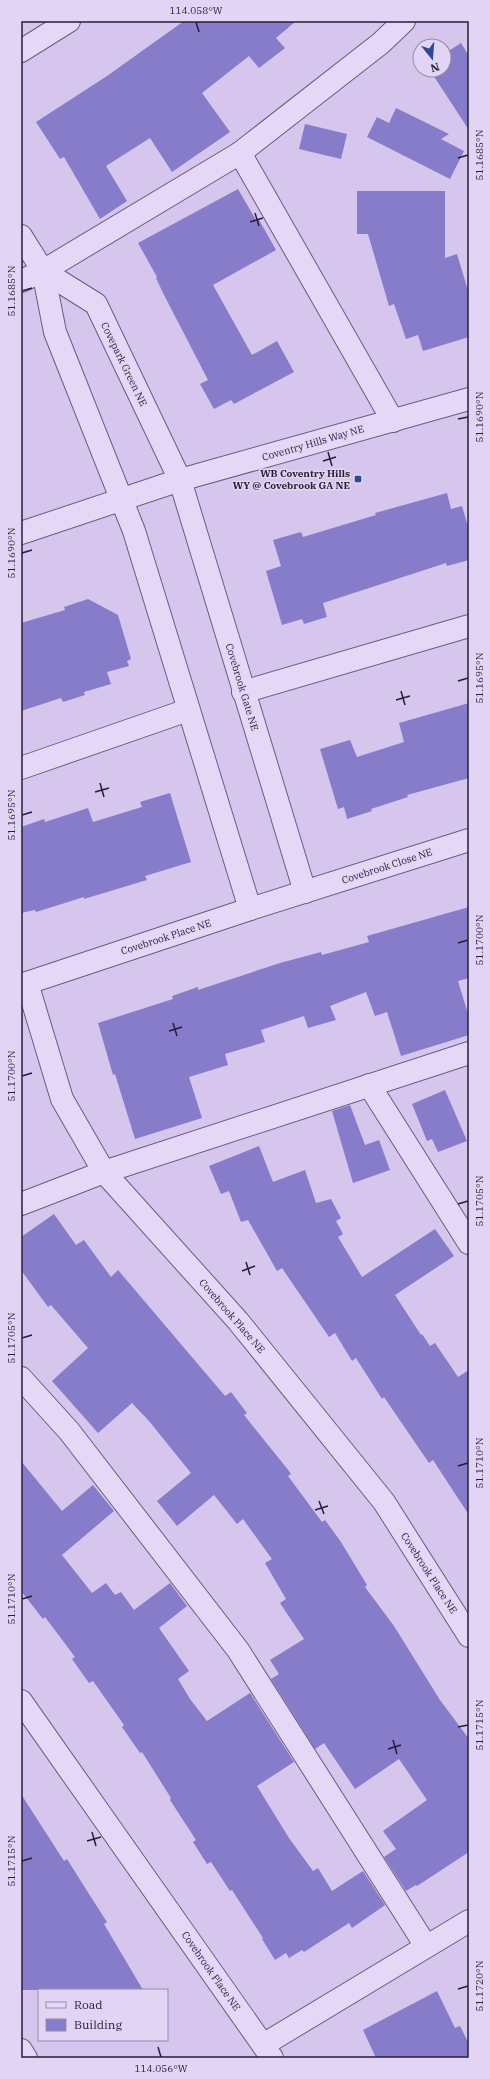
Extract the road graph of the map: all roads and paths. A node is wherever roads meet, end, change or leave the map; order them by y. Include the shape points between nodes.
1 (69, 21) edge
2 (404, 21) edge
3 (21, 51) edge
4 (240, 153) junction
5 (21, 236) edge
6 (43, 271) junction
7 (21, 281) edge
8 (469, 399) edge
9 (393, 421) junction
10 (180, 480) junction
11 (121, 501) junction
12 (21, 533) edge
13 (469, 626) edge
14 (243, 692) junction
15 (188, 710) junction
16 (21, 768) edge
17 (469, 840) edge
18 (305, 892) junction
19 (250, 909) junction
20 (24, 984) edge
21 (469, 1052) edge
22 (369, 1085) junction
23 (104, 1172) junction
24 (21, 1204) edge
25 (469, 1243) edge
26 (21, 1378) edge
27 (469, 1636) edge
28 (21, 1701) edge
29 (469, 1921) edge
30 (426, 1946) junction
31 (21, 2050) edge
32 (269, 2055) edge
33 (26, 2058) edge

1 - 3 street
2 - 4 street via 380,43
4 - 6 street
4 - 9 street
5 - 6 street, Covepark Green NE
6 - 7 street
6 - 10 street, Covepark Green NE via 96,304
6 - 11 street, Covepark Green NE via 55,332
8 - 9 street, Coventry Hills Way NE
9 - 10 street, Coventry Hills Way NE
10 - 11 street, Coventry Hills Way NE
10 - 14 street, Covebrook Gate NE
11 - 12 street, Coventry Hills Way NE
11 - 15 street via 134,531
13 - 14 street
14 - 18 street, Covebrook Gate NE
15 - 16 street
15 - 19 street
17 - 18 street, Covebrook Close NE
18 - 19 street, Covebrook Place NE
19 - 20 street, Covebrook Place NE
20 - 23 street, Covebrook Place NE via 62,1099
21 - 22 street
22 - 23 street
22 - 25 street
23 - 24 street
23 - 27 street, Covebrook Place NE via 238,1321 384,1502
26 - 30 street via 69,1431 238,1650
28 - 32 street, Covebrook Place NE
29 - 30 street, Covebrook Place NE
30 - 32 street, Covebrook Place NE
31 - 33 street

